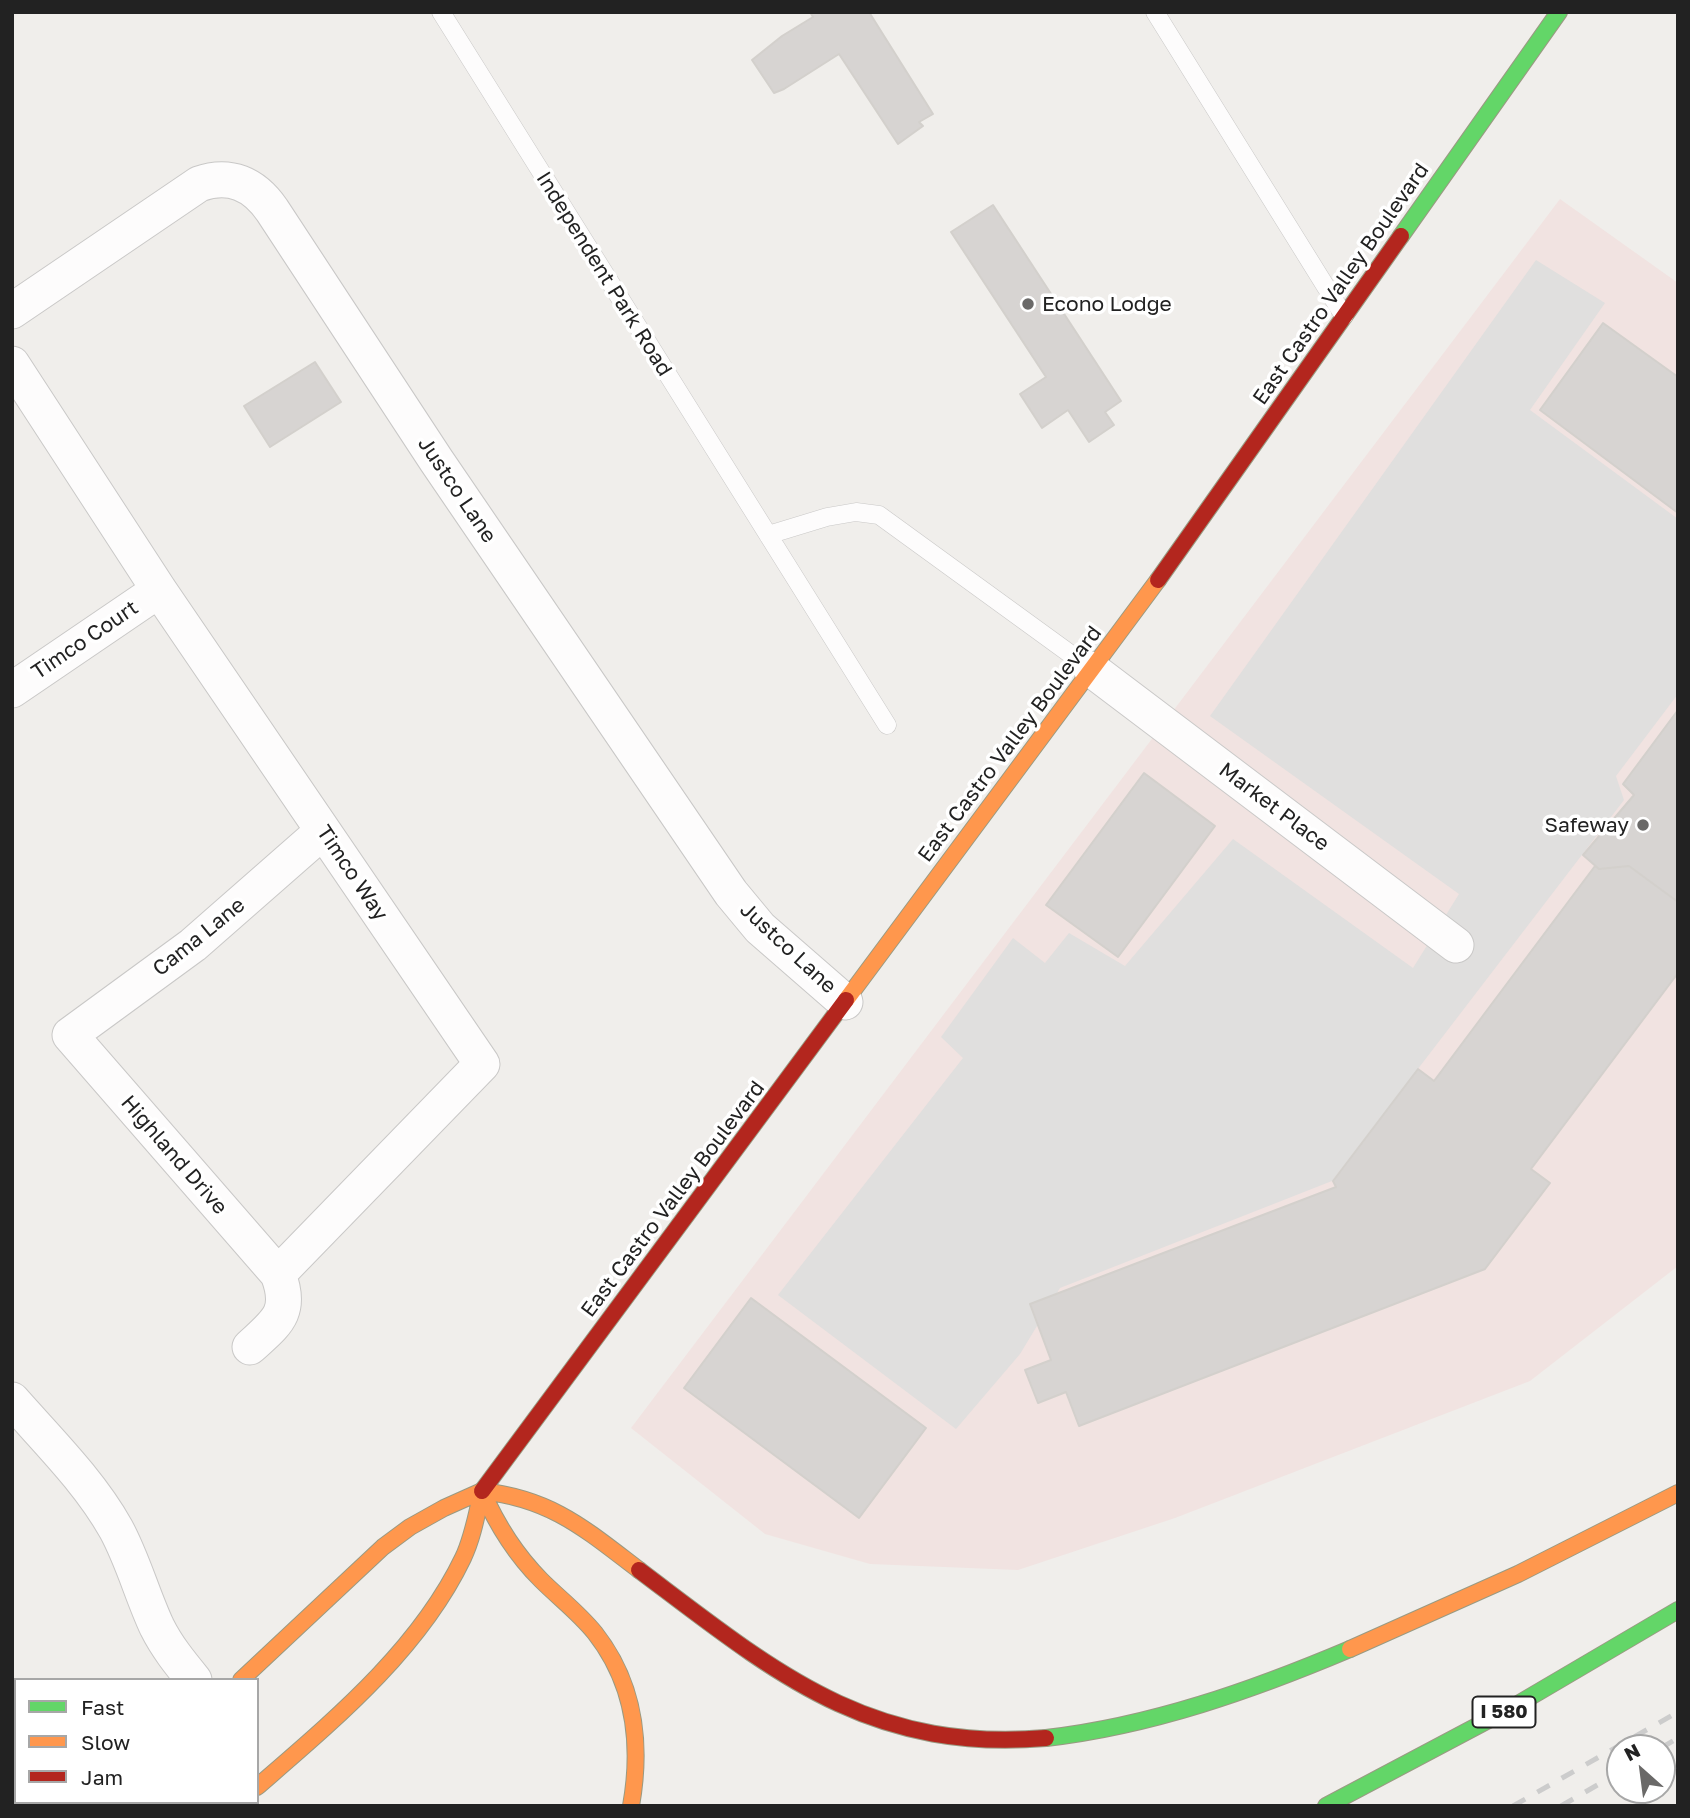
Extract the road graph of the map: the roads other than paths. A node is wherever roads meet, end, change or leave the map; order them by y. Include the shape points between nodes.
1 (441, 12) edge
2 (1155, 12) edge
3 (1559, 12) edge
4 (12, 311) edge
5 (1344, 316) junction
6 (12, 364) edge
7 (768, 535) junction
8 (159, 590) junction
9 (1091, 670) junction
10 (12, 690) edge
11 (887, 725) dead end
12 (323, 831) junction
13 (1456, 945) dead end
14 (845, 1002) junction
15 (70, 1035) joint
16 (278, 1275) junction
17 (250, 1347) dead end
18 (12, 1400) edge
19 (482, 1491) junction
20 (1678, 1493) edge
21 (1678, 1610) edge
22 (192, 1678) edge
23 (243, 1678) edge
24 (259, 1785) edge
25 (631, 1806) edge
26 (1326, 1806) edge

1 - 7 lane, Independent Park Road
2 - 5 lane
3 - 5 main road, East Castro Valley Boulevard
4 - 14 street, Justco Lane via 199,184 233,180 256,190 731,893 760,928
5 - 9 main road, East Castro Valley Boulevard
6 - 8 street, Timco Way
7 - 9 lane via 856,512 879,515
7 - 11 lane, Independent Park Road
8 - 10 street, Timco Court
8 - 12 street, Timco Way
9 - 13 street, Market Place
9 - 14 main road, East Castro Valley Boulevard
12 - 15 street, Cama Lane via 192,945
12 - 16 street, Timco Way via 482,1064
14 - 19 main road, East Castro Valley Boulevard
15 - 16 street, Highland Drive
16 - 17 street via 284,1297 282,1315
18 - 22 street via 105,1511 167,1646
19 - 20 main road via 532,1499 578,1522 742,1648 810,1692 904,1727 946,1736 997,1739 1102,1728 1278,1680 1527,1570
19 - 23 main road, East Castro Valley Boulevard via 444,1508 383,1546
19 - 24 main road, East Castro Valley Boulevard via 464,1556 434,1608 366,1685
19 - 25 main road via 506,1539 595,1633 622,1676 637,1740
21 - 26 main road, I 580 via 1503,1713

